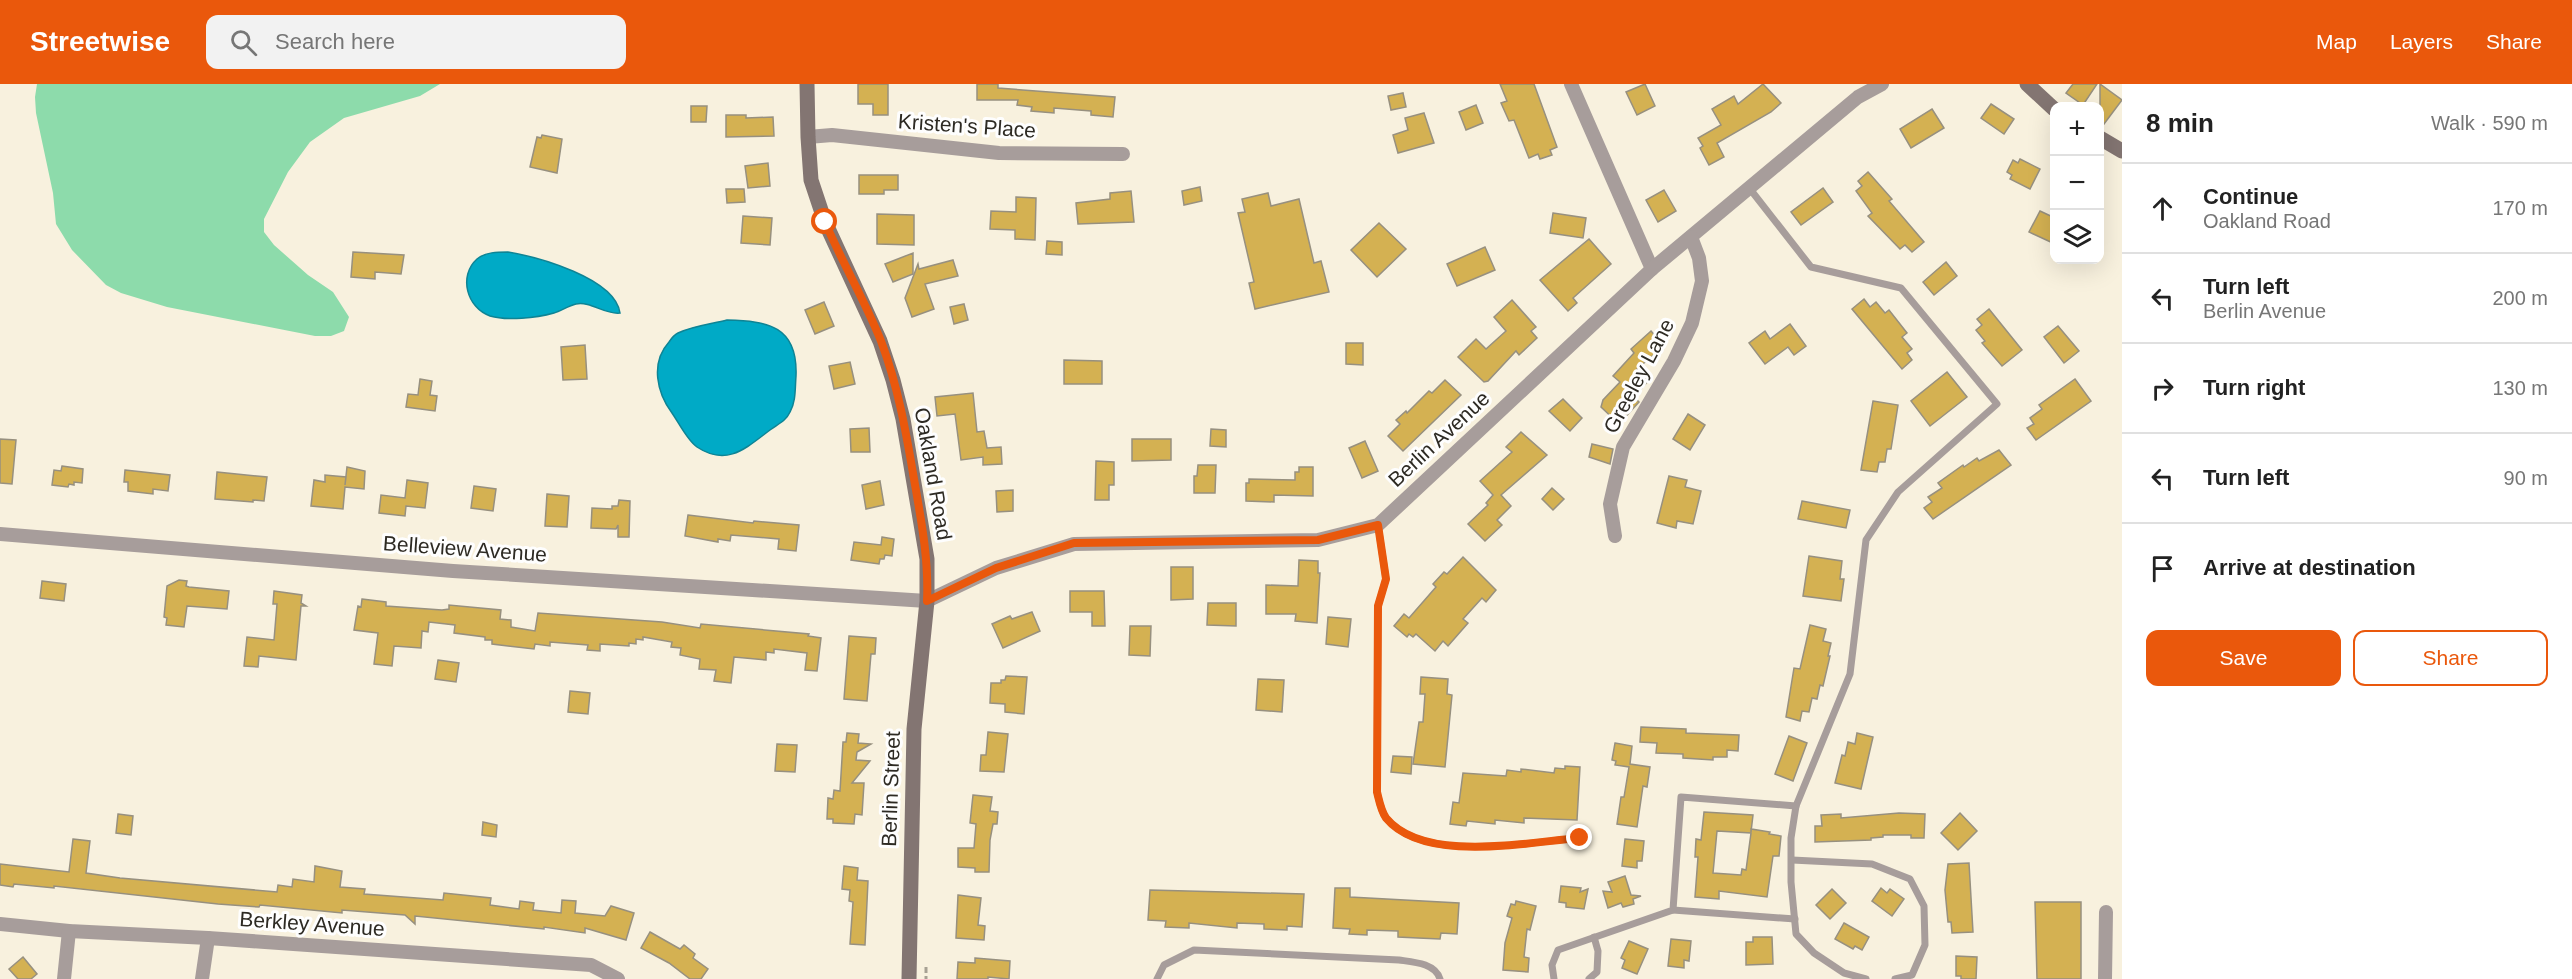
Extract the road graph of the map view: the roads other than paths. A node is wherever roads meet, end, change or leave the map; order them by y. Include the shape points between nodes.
1 (807, 84) edge
2 (1571, 84) edge
3 (1882, 84) edge
4 (2027, 84) edge
5 (2050, 105) edge
6 (808, 137) junction
7 (2104, 140) edge
8 (2122, 151) edge
9 (1123, 154) dead end
10 (1750, 189) junction
11 (1691, 237) junction
12 (1652, 269) junction
13 (1378, 525) junction
14 (0, 534) edge
15 (1615, 536) dead end
16 (927, 601) junction
17 (1796, 806) junction
18 (1580, 838) dead end
19 (1791, 860) junction
20 (1673, 910) junction
21 (2106, 912) dead end
22 (1795, 919) junction
23 (0, 924) edge
24 (69, 931) junction
25 (1594, 937) junction
26 (208, 938) junction
27 (64, 979) edge
28 (202, 979) edge
29 (618, 979) edge
30 (909, 979) edge
31 (1157, 979) edge
32 (1440, 979) edge
33 (1554, 979) edge
34 (1589, 979) edge
35 (1866, 979) edge
36 (1895, 979) edge
37 (2105, 979) edge

1 - 6 main road, Oakland Road
2 - 12 street
3 - 10 street, Berlin Avenue via 1858,97
4 - 5 main road
6 - 9 street, Kristen's Place via 832,135 999,153
6 - 16 main road, Oakland Road via 811,180 825,222 880,341 903,419 927,559
7 - 8 main road
10 - 11 street, Berlin Avenue
10 - 17 lane via 1811,267 1901,288 1997,404 1898,492 1866,540 1850,674
11 - 12 street, Berlin Avenue
11 - 15 street, Greeley Lane via 1702,281 1692,323 1623,447 1610,504
12 - 13 street, Berlin Avenue
13 - 16 street, Berlin Avenue via 1318,540 1074,543 996,568
13 - 18 lane via 1386,579 1378,606 1377,792 1384,816 1416,839 1443,845 1483,846
14 - 16 street, Belleview Avenue via 453,571
16 - 30 main road, Berlin Street via 914,729
17 - 19 lane
17 - 20 lane via 1682,797
19 - 22 lane
19 - 36 lane via 1872,864 1910,879 1924,906 1925,945 1912,975
20 - 22 lane
20 - 25 lane
21 - 37 street
22 - 35 lane via 1796,933 1814,953 1844,973
23 - 24 street, Berkley Avenue
24 - 26 street, Berkley Avenue
24 - 27 street
25 - 33 lane via 1558,950 1552,965
25 - 34 lane via 1597,972
26 - 28 street
26 - 29 street, Berkley Avenue via 591,965
31 - 32 lane via 1164,965 1194,950 1399,960 1425,965

